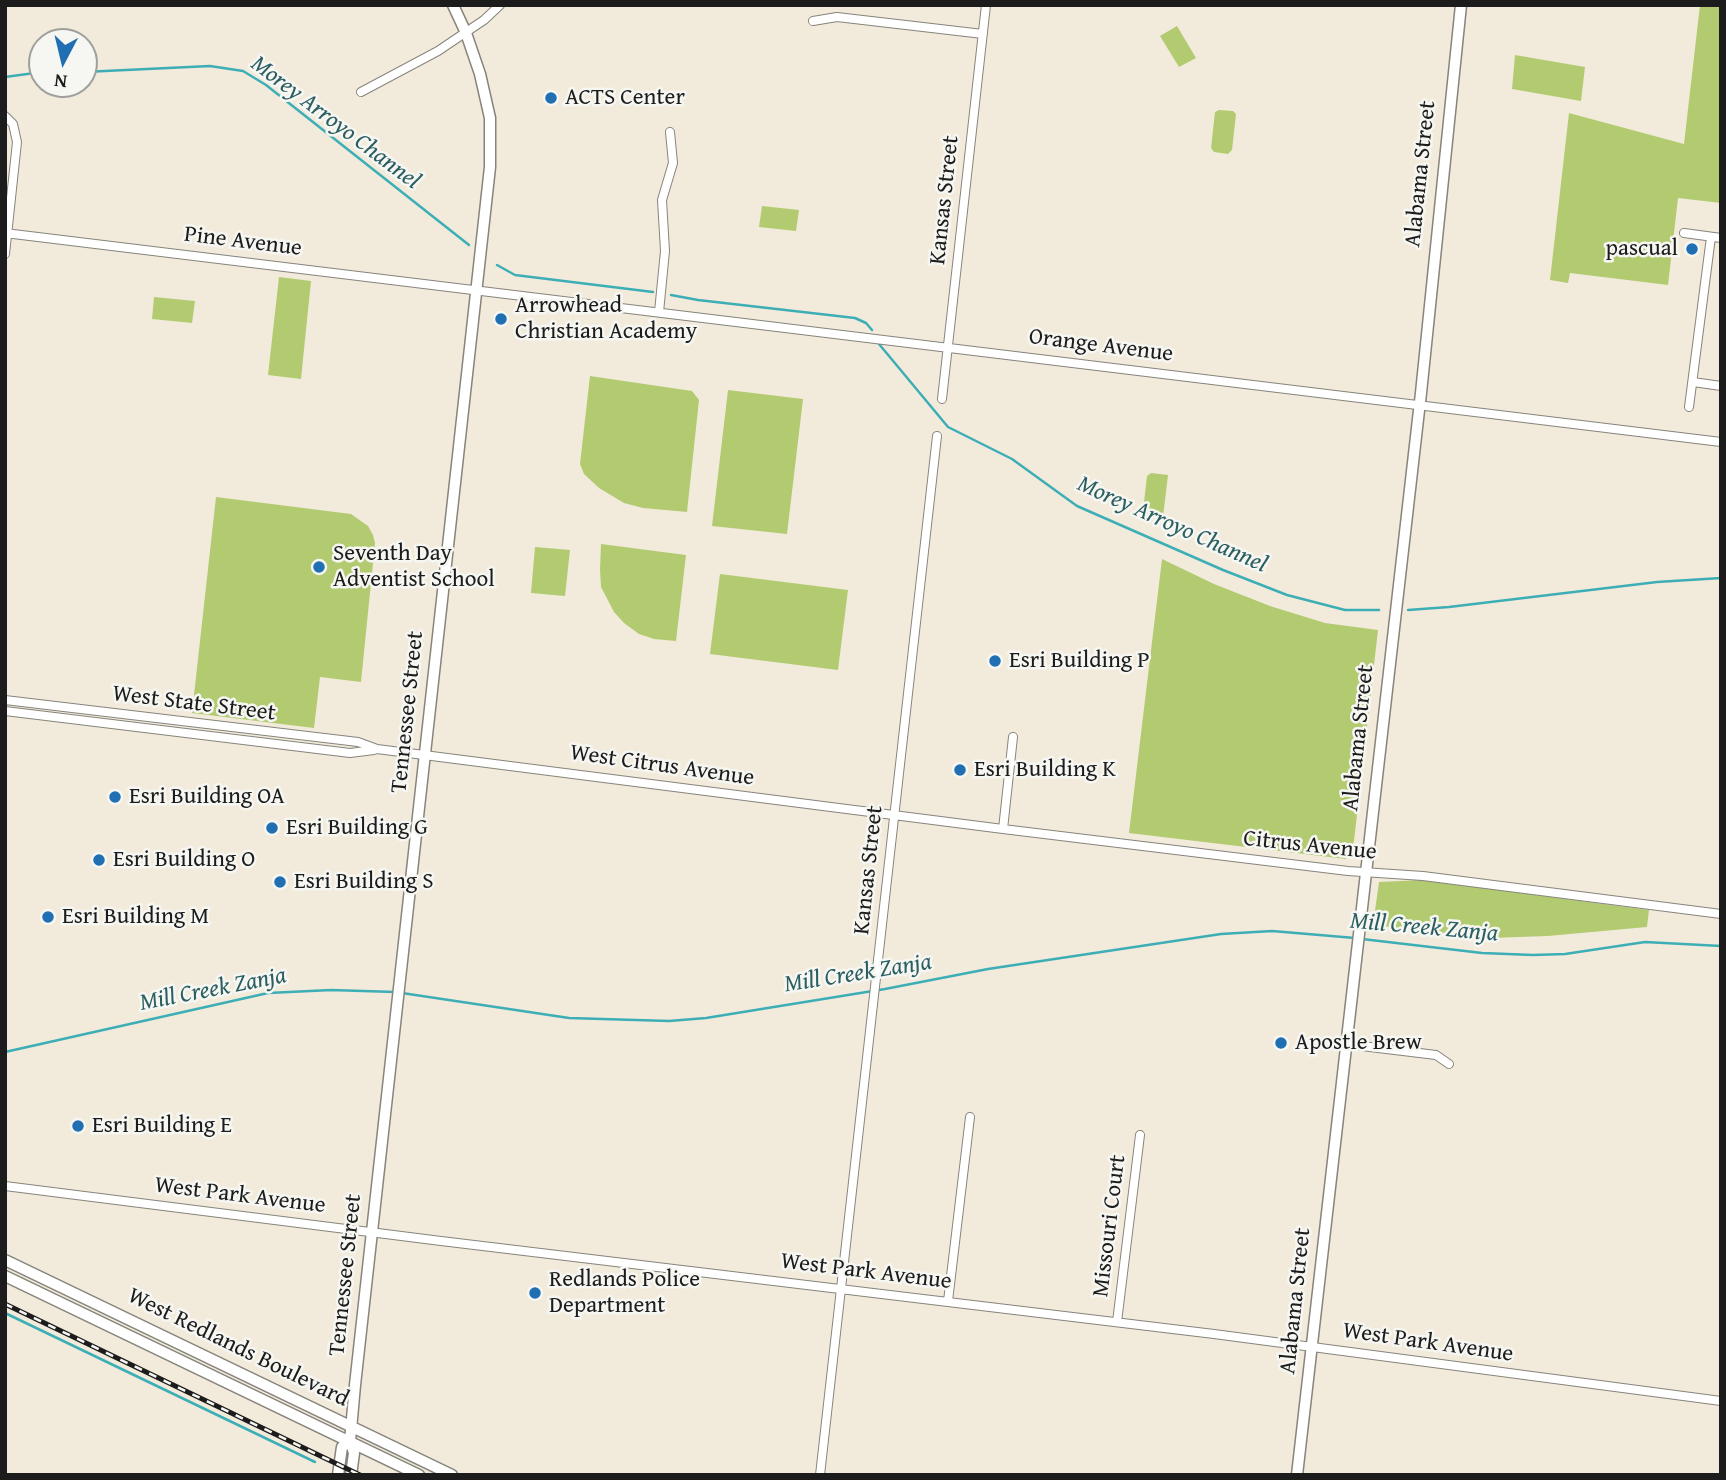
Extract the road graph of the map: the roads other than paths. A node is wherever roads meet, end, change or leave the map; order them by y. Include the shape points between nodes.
1 (453, 5) edge
2 (500, 5) edge
3 (986, 5) edge
4 (1461, 5) edge
5 (813, 21) dead end
6 (466, 33) junction
7 (982, 34) junction
8 (361, 92) dead end
9 (5, 116) edge
10 (670, 132) dead end
11 (6, 233) edge
12 (1684, 233) dead end
13 (1711, 236) junction
14 (1721, 238) edge
15 (5, 254) edge
16 (476, 291) junction
17 (659, 312) junction
18 (948, 347) junction
19 (1693, 382) junction
20 (1721, 386) edge
21 (942, 399) dead end
22 (1419, 406) junction
23 (1689, 407) dead end
24 (937, 436) dead end
25 (1721, 442) edge
26 (5, 701) edge
27 (5, 711) edge
28 (1013, 737) dead end
29 (377, 749) junction
30 (425, 755) junction
31 (894, 816) junction
32 (1003, 829) junction
33 (1365, 872) junction
34 (1721, 914) edge
35 (1345, 1044) junction
36 (1449, 1064) dead end
37 (970, 1116) dead end
38 (1140, 1135) dead end
39 (5, 1186) edge
40 (372, 1232) junction
41 (5, 1260) edge
42 (5, 1276) edge
43 (841, 1288) junction
44 (948, 1301) junction
45 (1117, 1322) junction
46 (1313, 1347) junction
47 (1721, 1401) edge
48 (351, 1426) junction
49 (350, 1441) junction
50 (338, 1475) edge
51 (351, 1475) edge
52 (419, 1475) edge
53 (452, 1475) edge
54 (820, 1475) edge
55 (1297, 1475) edge

1 - 6 main road, Tennessee Street
2 - 6 street
3 - 7 street, Kansas Street
4 - 22 main road, Alabama Street
5 - 7 street via 837,17
6 - 8 street
6 - 16 main road, Tennessee Street via 490,118 490,167
7 - 18 street, Kansas Street
9 - 11 street via 13,124 17,142
10 - 17 street via 673,163 662,200 665,251
11 - 15 street
11 - 16 street, Pine Avenue
12 - 13 street
13 - 14 street
13 - 19 street
16 - 17 street, Orange Avenue
16 - 30 main road, Tennessee Street
17 - 18 street, Orange Avenue
18 - 21 street, Kansas Street
18 - 22 street, Orange Avenue
19 - 20 street
19 - 23 street
22 - 25 street, Orange Avenue
22 - 33 main road, Alabama Street
24 - 31 street, Kansas Street
26 - 29 street, West State Street via 358,742
27 - 29 street, West State Street via 350,752
28 - 32 street
29 - 30 street, West State Street
30 - 31 street, West Citrus Avenue
30 - 40 main road, Tennessee Street
31 - 32 street, Citrus Avenue
31 - 43 street, Kansas Street
32 - 33 street, Citrus Avenue
33 - 34 street, Citrus Avenue
33 - 35 main road, Alabama Street
35 - 36 street via 1436,1055
35 - 46 main road, Alabama Street
37 - 44 street
38 - 45 street, Missouri Court
39 - 40 street, West Park Avenue
40 - 43 street, West Park Avenue
40 - 48 main road, Tennessee Street
41 - 48 main road, West Redlands Boulevard
42 - 49 main road, West Redlands Boulevard
43 - 44 street, West Park Avenue
43 - 54 street, Kansas Street
44 - 45 street, West Park Avenue
45 - 46 street, West Park Avenue
46 - 47 street, West Park Avenue
46 - 55 main road, Alabama Street
48 - 49 main road, Tennessee Street
48 - 53 main road, West Redlands Boulevard
49 - 50 main road, Tennessee Street via 342,1447
49 - 51 main road, Tennessee Street via 354,1453
49 - 52 main road, West Redlands Boulevard

